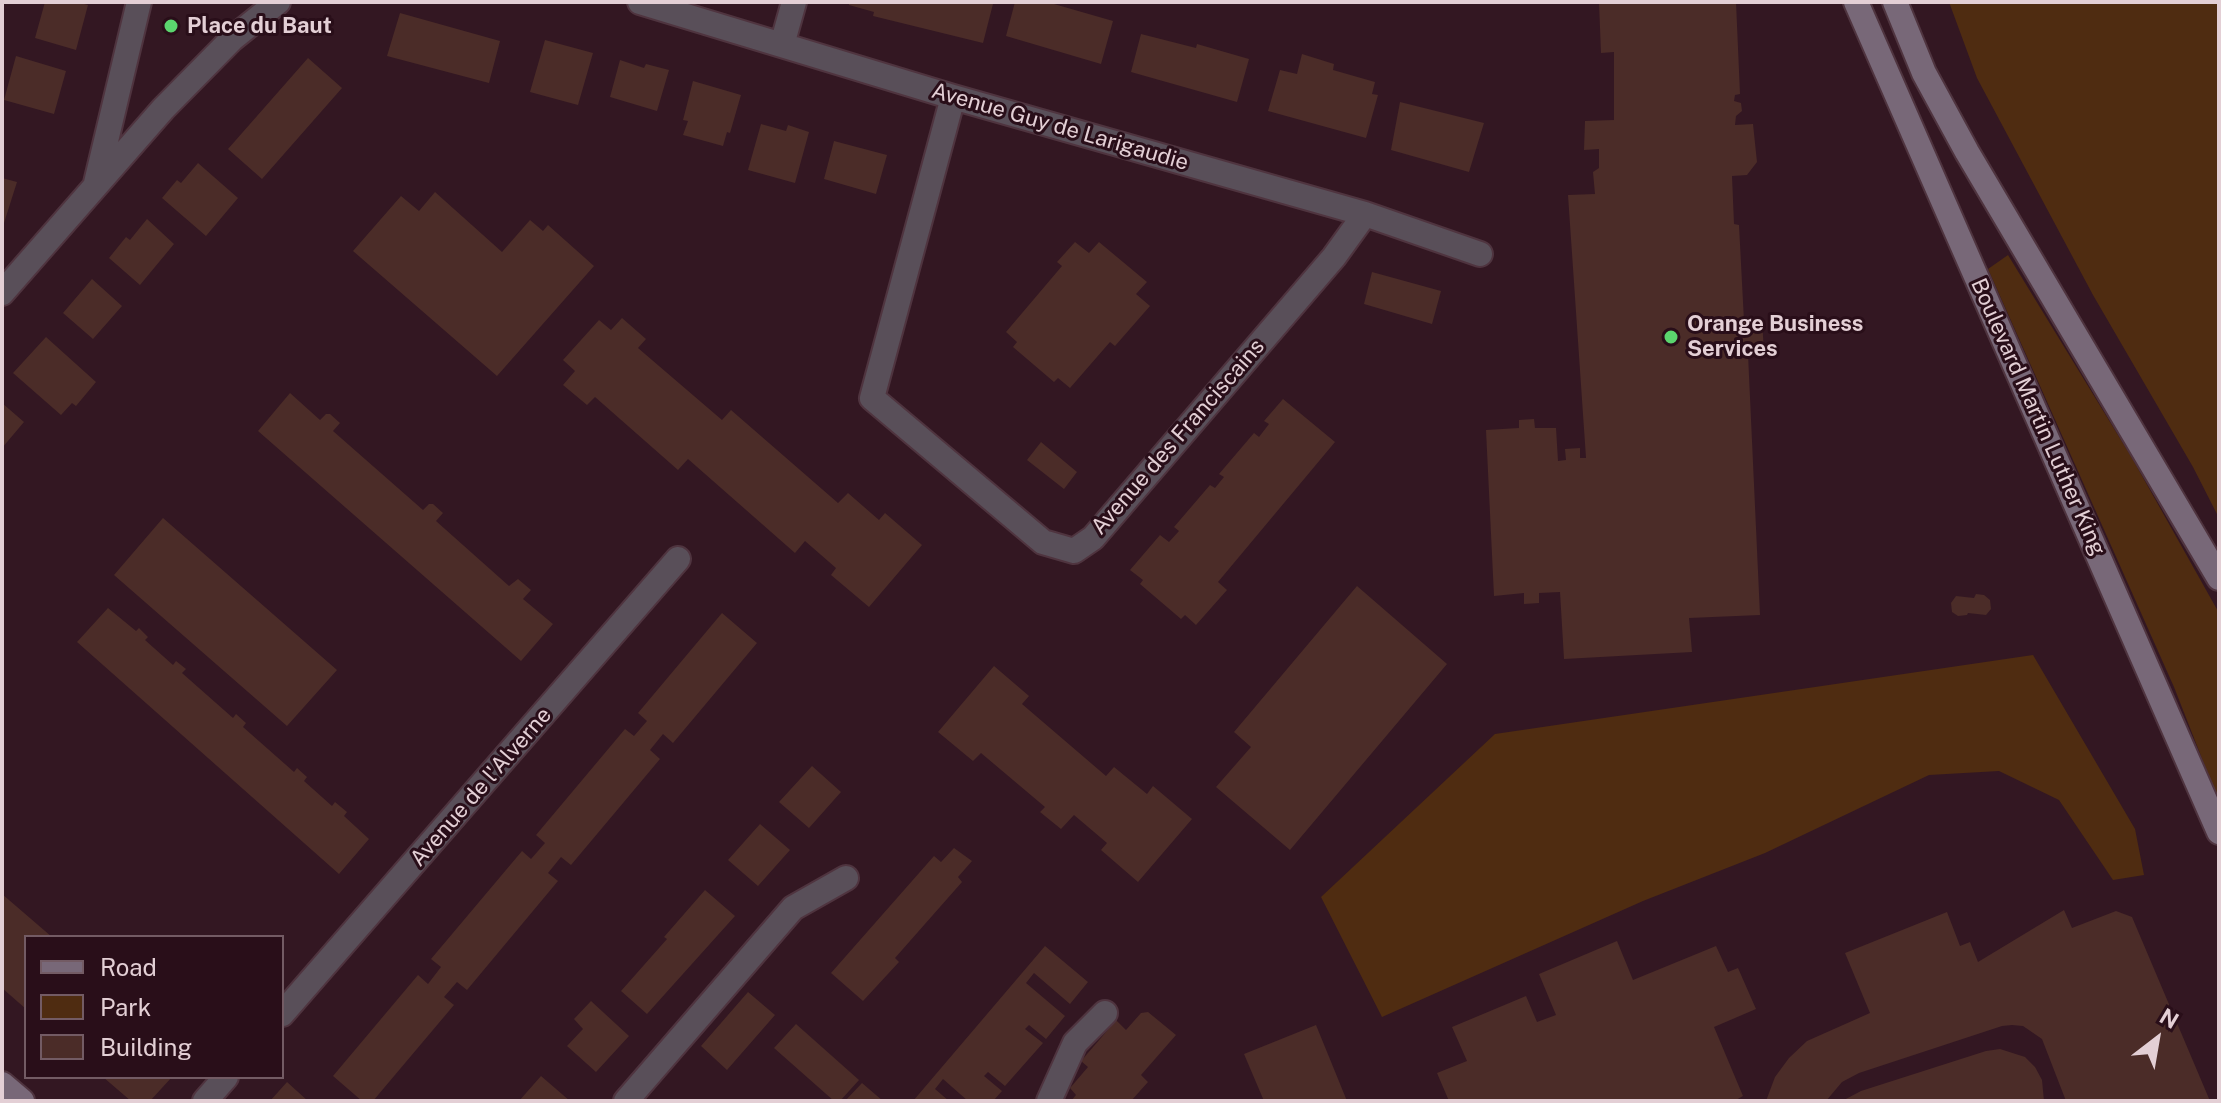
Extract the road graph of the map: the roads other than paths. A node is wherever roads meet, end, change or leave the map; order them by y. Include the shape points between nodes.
1 (139, 2) edge
2 (278, 2) edge
3 (640, 2) edge
4 (794, 2) edge
5 (1856, 2) edge
6 (1895, 2) edge
7 (782, 45) junction
8 (953, 97) junction
9 (94, 189) junction
10 (1365, 214) junction
11 (1480, 254) dead end
12 (2, 293) edge
13 (678, 559) dead end
14 (2219, 578) edge
15 (2219, 832) edge
16 (846, 878) dead end
17 (284, 1012) edge
18 (1105, 1013) dead end
19 (224, 1079) edge
20 (2, 1084) edge
21 (22, 1101) edge
22 (205, 1101) edge
23 (626, 1101) edge
24 (1049, 1101) edge

1 - 9 street
2 - 9 street via 232,39 163,109
3 - 7 street, Avenue Guy de Larigaudie
4 - 7 street
5 - 15 main road, Boulevard Martin Luther King
6 - 14 main road via 1924,73 1967,152
7 - 8 street, Avenue Guy de Larigaudie
8 - 10 street, Avenue Guy de Larigaudie
8 - 10 street, Avenue des Franciscains via 872,398 1043,542 1074,551 1093,538
9 - 12 street
10 - 11 street, Avenue Guy de Larigaudie
13 - 17 street, Avenue de l'Alverne
16 - 23 street via 793,908
18 - 24 street via 1075,1043
19 - 22 street
20 - 21 main road

